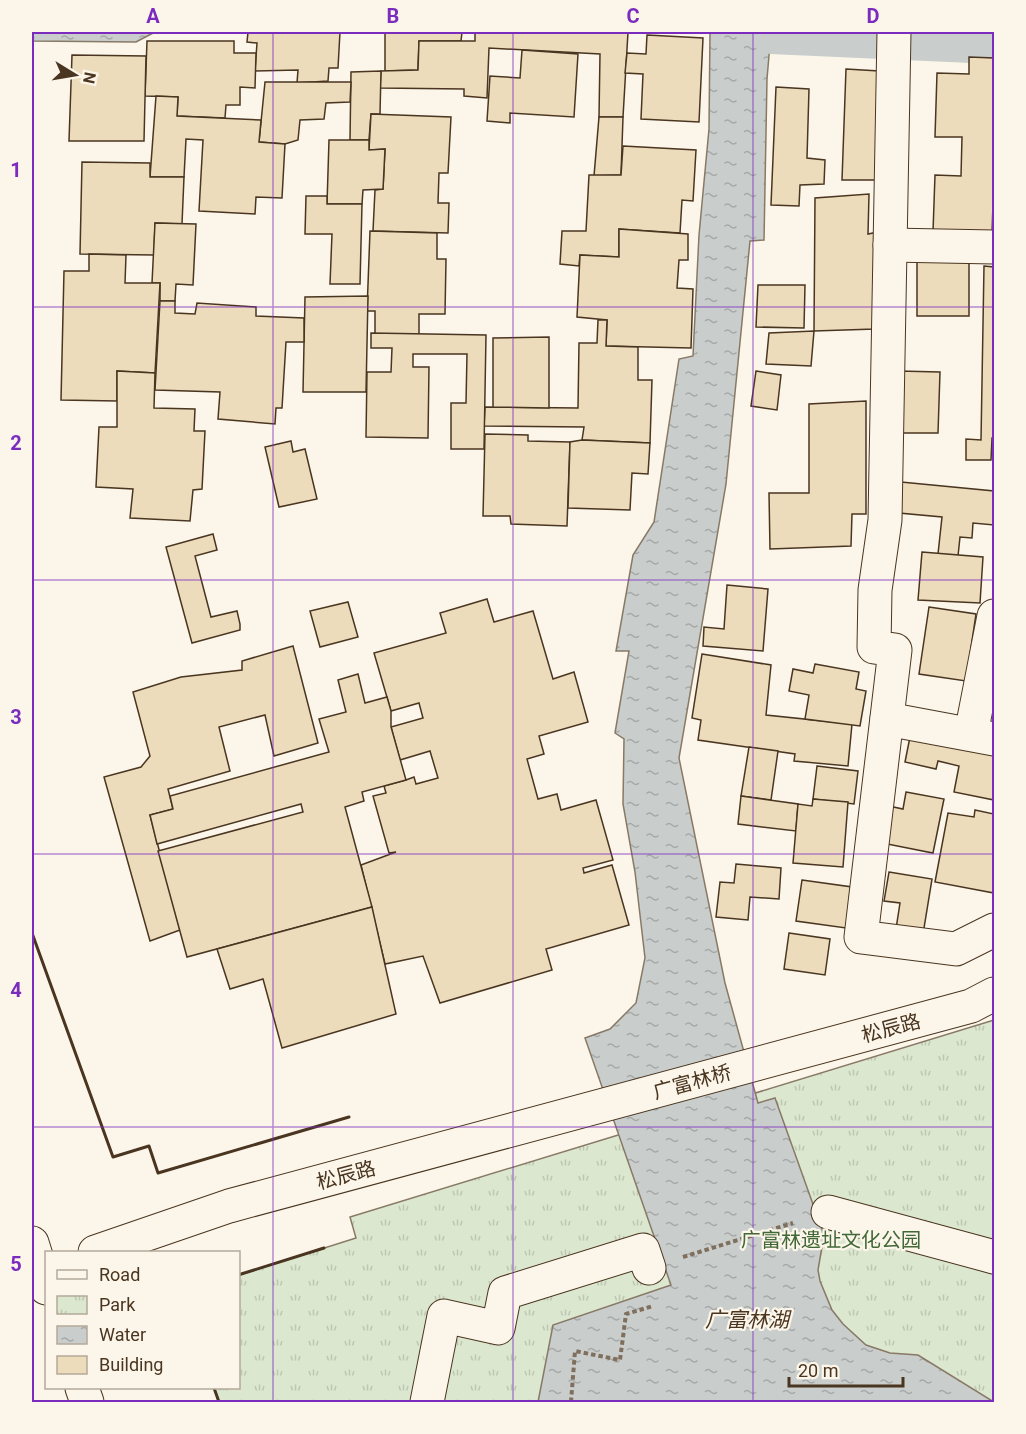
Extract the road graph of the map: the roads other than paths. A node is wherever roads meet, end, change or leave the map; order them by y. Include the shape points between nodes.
1 (893, 46) edge
2 (890, 245) junction
3 (994, 248) edge
4 (994, 616) edge
5 (887, 719) junction
6 (983, 737) edge
7 (994, 930) edge
8 (994, 994) edge
9 (785, 1056) joint
10 (599, 1107) joint
11 (828, 1212) road end
12 (98, 1251) edge
13 (994, 1257) edge
14 (649, 1268) road end
15 (427, 1402) edge

1 - 2 street
2 - 3 street
2 - 5 street via 885,520 875,590 874,647 895,650
4 - 6 street
5 - 6 street
5 - 7 street via 861,937 956,949
8 - 9 street, 松辰路 via 971,1006
9 - 10 street, 广富林桥
10 - 12 street, 松辰路 via 229,1206
11 - 13 street
14 - 15 street via 643,1250 505,1293 498,1328 444,1316

